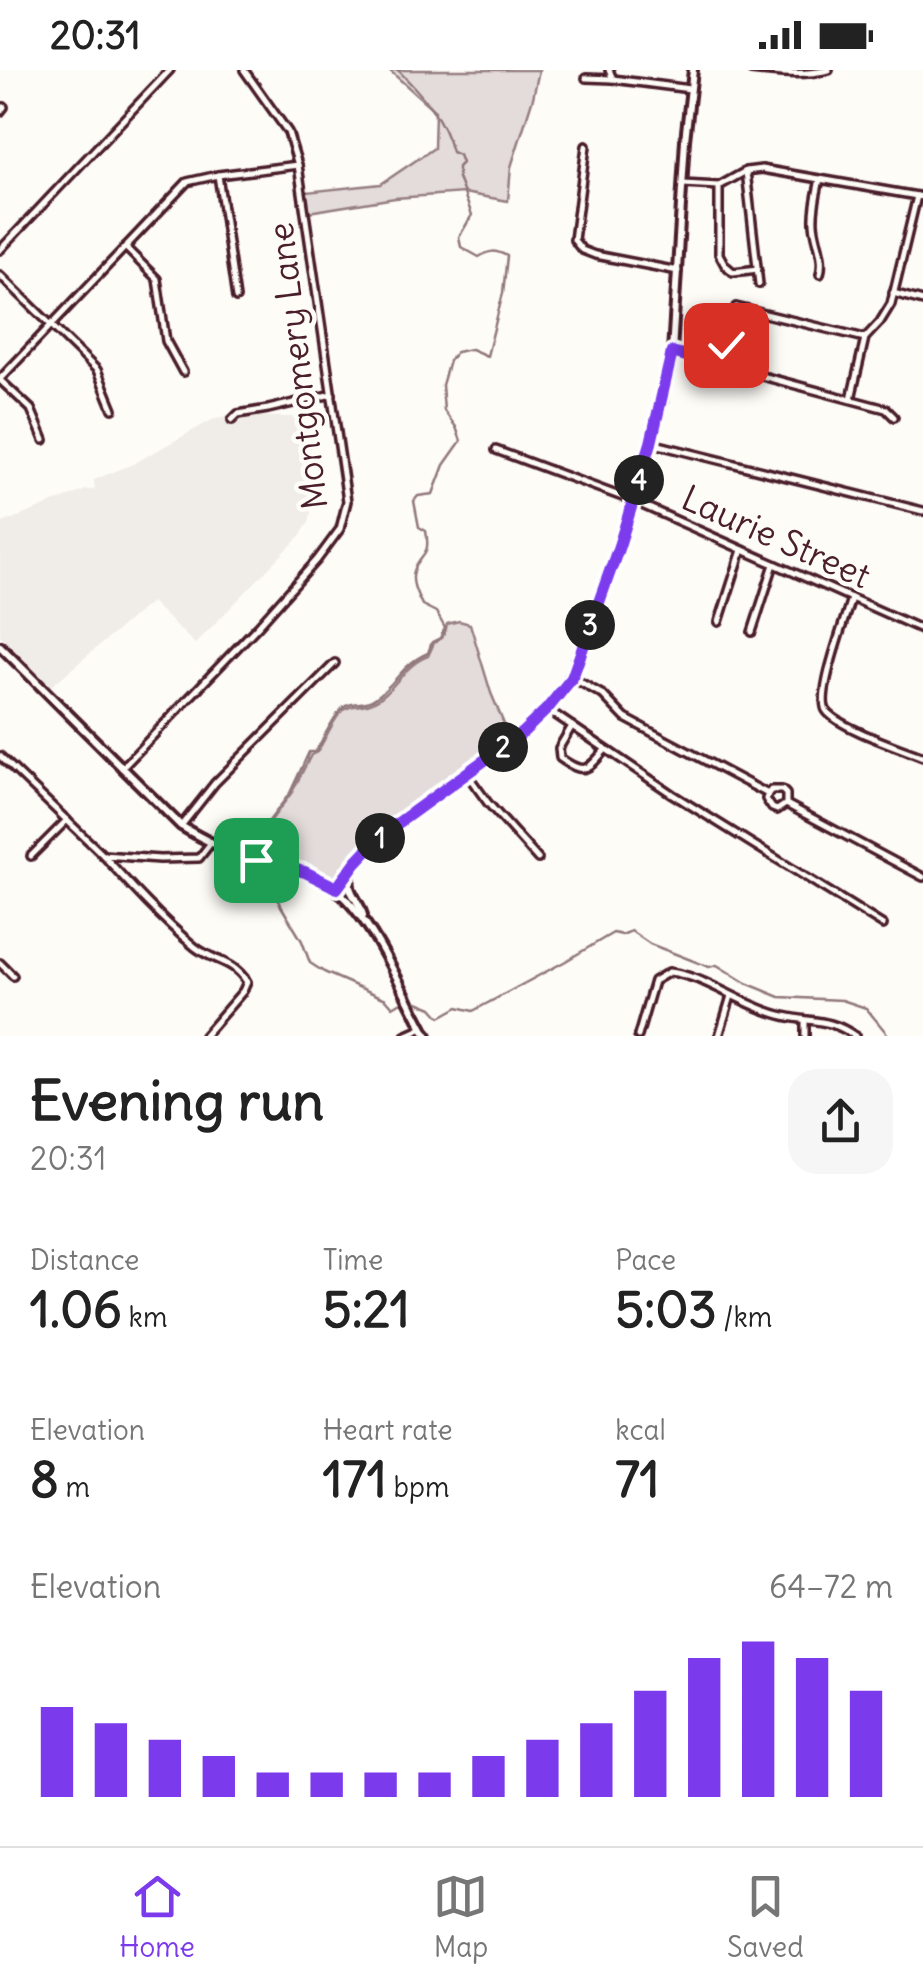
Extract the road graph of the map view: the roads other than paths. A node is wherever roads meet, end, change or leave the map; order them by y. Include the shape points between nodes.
1 (170, 70) edge
2 (244, 70) edge
3 (609, 70) edge
4 (692, 70) edge
5 (751, 70) edge
6 (829, 70) edge
7 (586, 78) dead end
8 (613, 79) junction
9 (690, 89) junction
10 (586, 146) dead end
11 (298, 164) junction
12 (746, 172) junction
13 (218, 176) junction
14 (820, 180) junction
15 (683, 184) junction
16 (718, 186) junction
17 (920, 196) edge
18 (125, 247) junction
19 (0, 250) edge
20 (758, 269) junction
21 (678, 271) junction
22 (820, 274) dead end
23 (0, 275) edge
24 (759, 284) dead end
25 (893, 293) junction
26 (236, 298) dead end
27 (923, 301) edge
28 (50, 325) junction
29 (865, 338) junction
30 (672, 352) junction
31 (718, 365) junction
32 (183, 372) dead end
33 (0, 380) edge
34 (332, 394) junction
35 (851, 399) junction
36 (113, 409) dead end
37 (894, 417) dead end
38 (232, 420) dead end
39 (44, 440) dead end
40 (651, 443) junction
41 (496, 450) dead end
42 (633, 501) junction
43 (923, 511) edge
44 (742, 550) junction
45 (774, 564) junction
46 (851, 598) junction
47 (719, 622) dead end
48 (923, 630) edge
49 (752, 632) dead end
50 (1, 647) edge
51 (335, 663) dead end
52 (572, 678) junction
53 (547, 709) junction
54 (572, 726) junction
55 (605, 750) junction
56 (0, 756) edge
57 (923, 757) edge
58 (122, 768) junction
59 (467, 774) junction
60 (768, 794) junction
61 (786, 804) junction
62 (67, 820) junction
63 (181, 826) junction
64 (210, 844) junction
65 (103, 855) junction
66 (31, 856) dead end
67 (538, 859) dead end
68 (350, 869) junction
69 (923, 877) edge
70 (337, 888) junction
71 (365, 921) junction
72 (883, 925) dead end
73 (0, 963) edge
74 (13, 976) dead end
75 (731, 996) junction
76 (805, 1020) junction
77 (425, 1032) edge
78 (204, 1036) edge
79 (406, 1036) edge
80 (638, 1036) edge
81 (719, 1036) edge
82 (804, 1036) edge
83 (855, 1036) edge

1 - 19 street
2 - 11 street, Montgomery Lane via 288,132
3 - 8 street
4 - 9 street
5 - 6 street
7 - 8 street
8 - 9 street
9 - 15 street
10 - 21 street via 574,240 595,255
11 - 13 street
11 - 34 street, Montgomery Lane
12 - 14 street via 762,168
12 - 16 street
12 - 20 street
13 - 18 street via 187,182
13 - 26 street
14 - 17 street
14 - 22 street via 814,218
15 - 16 street
15 - 21 street
16 - 20 street via 719,254 733,272
17 - 25 street
18 - 28 street
18 - 32 street via 157,279 166,341
20 - 24 street
21 - 30 street
23 - 28 street
25 - 27 street
25 - 29 street
28 - 33 street
28 - 36 street via 98,370
29 - 31 street via 736,307
29 - 35 street
30 - 31 street
30 - 40 street
31 - 35 street
33 - 39 street via 32,410
34 - 38 street
34 - 58 street, Montgomery Lane via 347,501 340,529
35 - 37 street
40 - 42 street
40 - 43 street
41 - 42 street, Laurie Street
42 - 44 street, Laurie Street
42 - 52 street
44 - 45 street, Laurie Street
44 - 47 street
45 - 46 street, Laurie Street
45 - 49 street
46 - 48 street, Laurie Street
46 - 57 street via 824,687 825,708 850,727
50 - 58 street
51 - 63 street
52 - 53 street
52 - 60 street via 603,695 625,718
53 - 54 street
53 - 59 street
54 - 55 street
54 - 55 street via 560,758 580,770
55 - 72 street
56 - 62 street
58 - 63 street
59 - 67 street
59 - 68 street via 394,826
60 - 61 street via 772,808
60 - 61 street via 782,790
61 - 69 street
62 - 65 street
62 - 66 street
63 - 64 street
64 - 65 street via 200,858
64 - 70 street
65 - 78 street via 158,914 199,950 239,970 246,982
68 - 70 street
68 - 71 street via 349,890
70 - 71 street
71 - 77 street
73 - 74 street
75 - 76 street
75 - 80 street via 665,974 654,981
75 - 81 street
76 - 82 street
76 - 83 street via 836,1024
77 - 79 street

